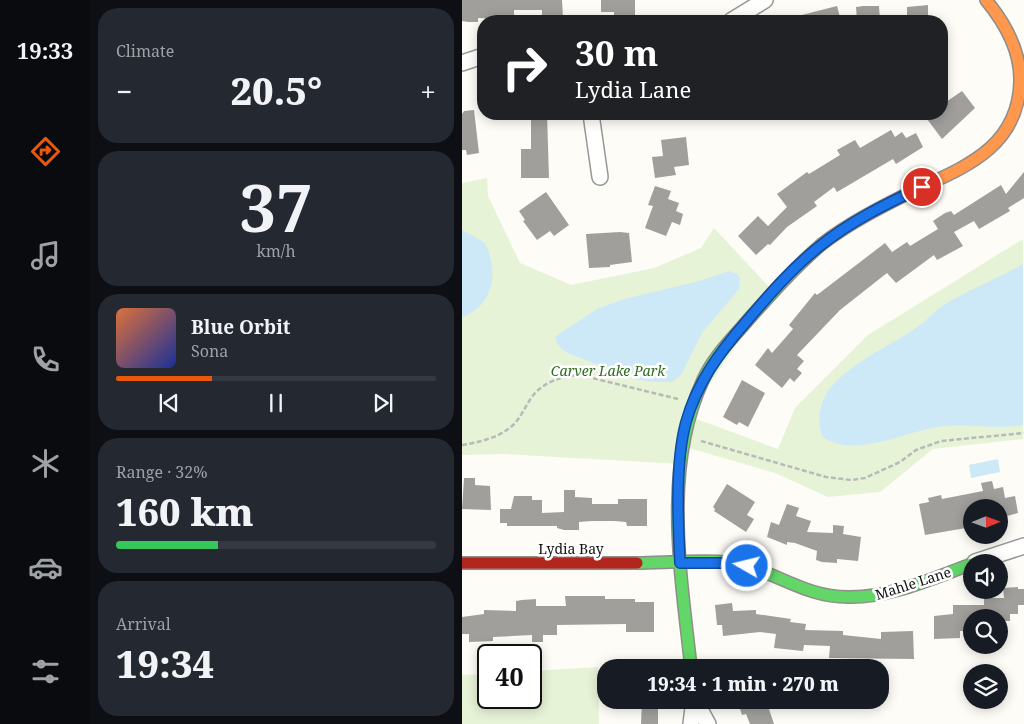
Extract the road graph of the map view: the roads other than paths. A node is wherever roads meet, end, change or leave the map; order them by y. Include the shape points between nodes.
1 (765, 0) edge
2 (986, 0) edge
3 (743, 6) edge
4 (477, 58) edge
5 (462, 63) edge
6 (592, 120) edge
7 (600, 177) dead end
8 (1024, 546) edge
9 (1000, 554) edge
10 (462, 563) edge
11 (680, 563) junction
12 (963, 567) edge
13 (690, 659) edge
14 (693, 709) edge
15 (699, 709) edge
16 (692, 724) edge
17 (708, 724) edge

1 - 3 street
2 - 11 street via 1007,33 1019,65 1018,101 1012,120 999,141 978,159 836,233 806,257 723,349 703,379 683,435
4 - 5 street
6 - 7 street
8 - 9 street, Mahle Lane
10 - 11 street, Lydia Bay
11 - 12 street, Mahle Lane via 742,565 762,570 808,592 852,598 895,591
11 - 13 street
14 - 16 street
15 - 17 street

